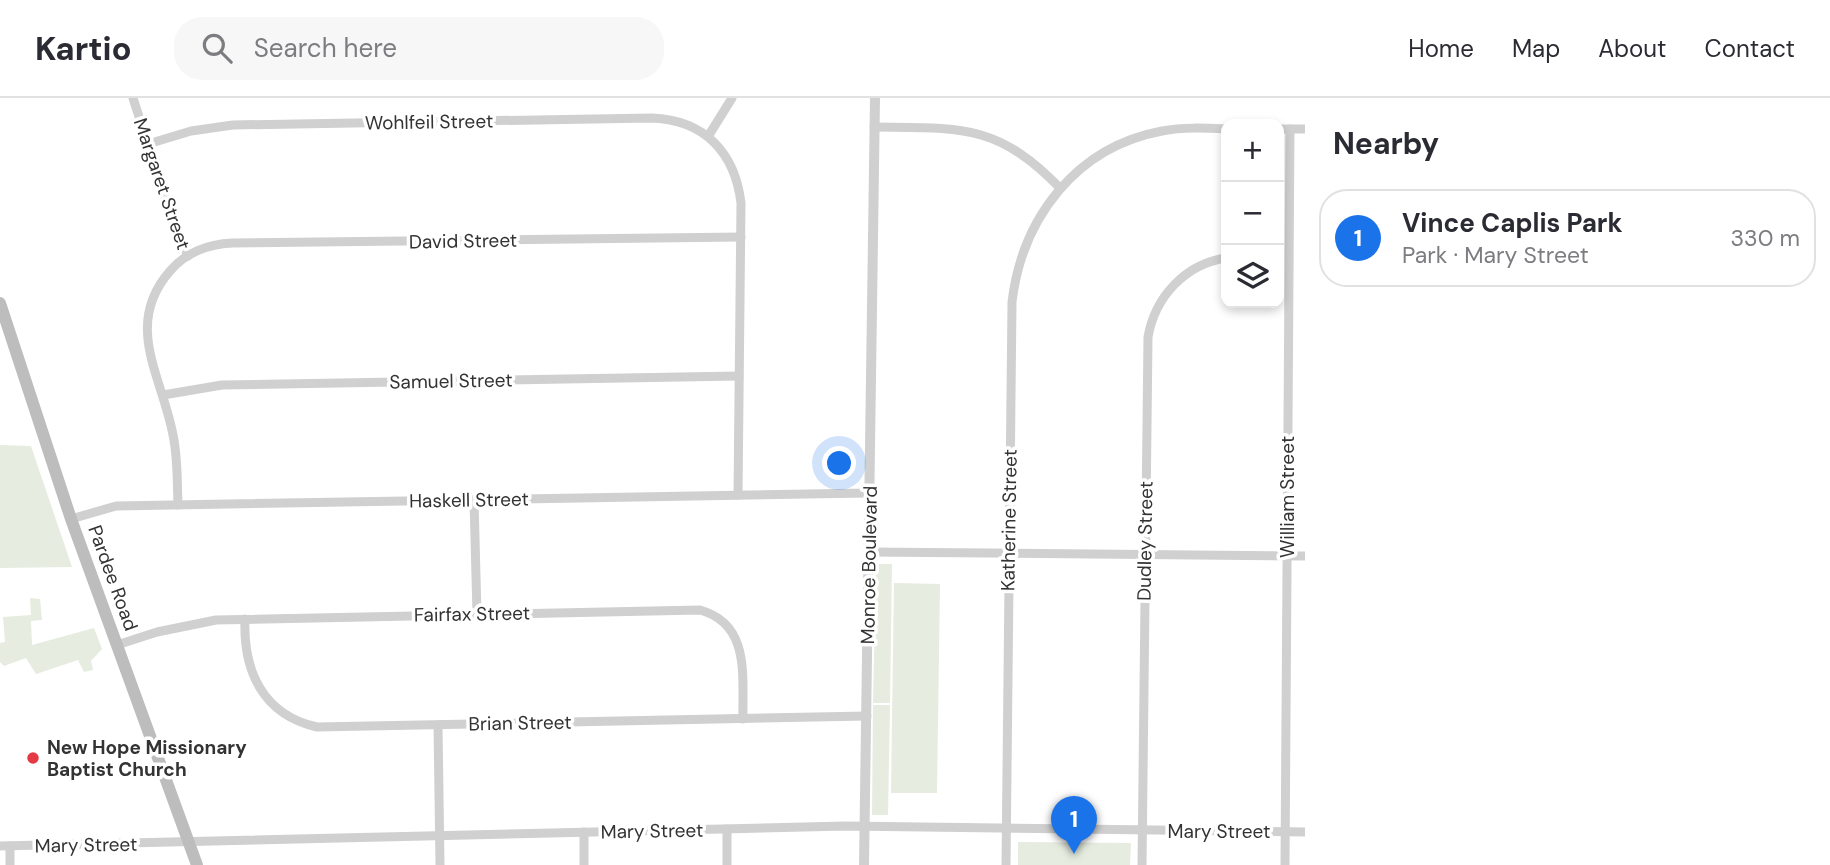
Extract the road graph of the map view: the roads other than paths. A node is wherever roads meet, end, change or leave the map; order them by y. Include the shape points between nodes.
1 (133, 98) edge
2 (732, 98) edge
3 (875, 98) edge
4 (874, 127) junction
5 (1221, 129) edge
6 (1284, 129) edge
7 (1290, 129) junction
8 (1305, 130) edge
9 (709, 135) junction
10 (148, 144) junction
11 (1060, 188) junction
12 (741, 237) junction
13 (188, 256) junction
14 (1284, 257) edge
15 (1221, 259) edge
16 (0, 303) edge
17 (739, 376) junction
18 (163, 395) junction
19 (869, 493) junction
20 (738, 495) junction
21 (474, 500) junction
22 (178, 505) junction
23 (71, 519) junction
24 (869, 552) junction
25 (1009, 553) junction
26 (1145, 554) junction
27 (1286, 555) junction
28 (1305, 556) edge
29 (477, 614) junction
30 (246, 619) junction
31 (117, 645) junction
32 (867, 716) junction
33 (743, 719) junction
34 (438, 725) junction
35 (865, 827) junction
36 (727, 829) junction
37 (1006, 829) junction
38 (1142, 831) junction
39 (1286, 831) junction
40 (584, 832) junction
41 (1305, 832) edge
42 (440, 835) junction
43 (189, 842) junction
44 (5, 846) edge
45 (10, 865) edge
46 (197, 865) edge
47 (440, 865) edge
48 (584, 865) edge
49 (727, 865) edge
50 (864, 865) edge
51 (1006, 865) edge
52 (1142, 865) edge
53 (1285, 865) edge

1 - 10 street, Margaret Street
2 - 9 street
3 - 4 street, Monroe Boulevard
4 - 11 street via 945,128 990,136 1024,153
4 - 19 street, Monroe Boulevard
5 - 11 street via 1165,131 1135,138 1080,168
6 - 7 street
7 - 8 street
7 - 14 street, William Street
9 - 10 street, Wohlfeil Street via 668,119 233,125
9 - 12 street via 723,150 739,181
10 - 13 street, Margaret Street
11 - 25 street, Katherine Street via 1036,221 1014,282
12 - 13 street, David Street via 232,243
12 - 17 street
13 - 18 street, Margaret Street via 160,282 145,325
14 - 27 street, William Street
15 - 26 street, Dudley Street via 1205,263 1176,282 1149,328
16 - 23 main road, Pardee Road
17 - 18 street, Samuel Street via 222,385
17 - 20 street
18 - 22 street, Margaret Street via 174,438
19 - 20 street, Haskell Street
19 - 24 street, Monroe Boulevard
20 - 21 street, Haskell Street
21 - 22 street, Haskell Street
21 - 29 street
22 - 23 street, Haskell Street via 117,506
23 - 31 main road, Pardee Road
24 - 25 street
24 - 32 street, Monroe Boulevard
25 - 26 street
25 - 37 street, Katherine Street
26 - 27 street
26 - 38 street, Dudley Street
27 - 28 street
27 - 39 street, William Street
29 - 30 street, Fairfax Street
29 - 33 street, Fairfax Street via 709,613 728,625 740,645
30 - 31 street, Fairfax Street via 187,625
30 - 34 street, Brian Street via 252,676 268,701 289,717 326,727
31 - 43 main road, Pardee Road
32 - 33 street, Brian Street
32 - 35 street, Monroe Boulevard
33 - 34 street, Brian Street
34 - 42 street
35 - 36 street, Mary Street
35 - 37 street, Mary Street
35 - 50 street, Monroe Boulevard
36 - 40 street, Mary Street
36 - 49 street
37 - 38 street, Mary Street
37 - 51 street, Katherine Street
38 - 39 street, Mary Street
38 - 52 street, Dudley Street
39 - 41 street, Mary Street
39 - 53 street, William Street
40 - 42 street, Mary Street
40 - 48 street
42 - 43 street, Mary Street
42 - 47 street
43 - 44 street, Mary Street
43 - 46 main road, Pardee Road
44 - 45 street

